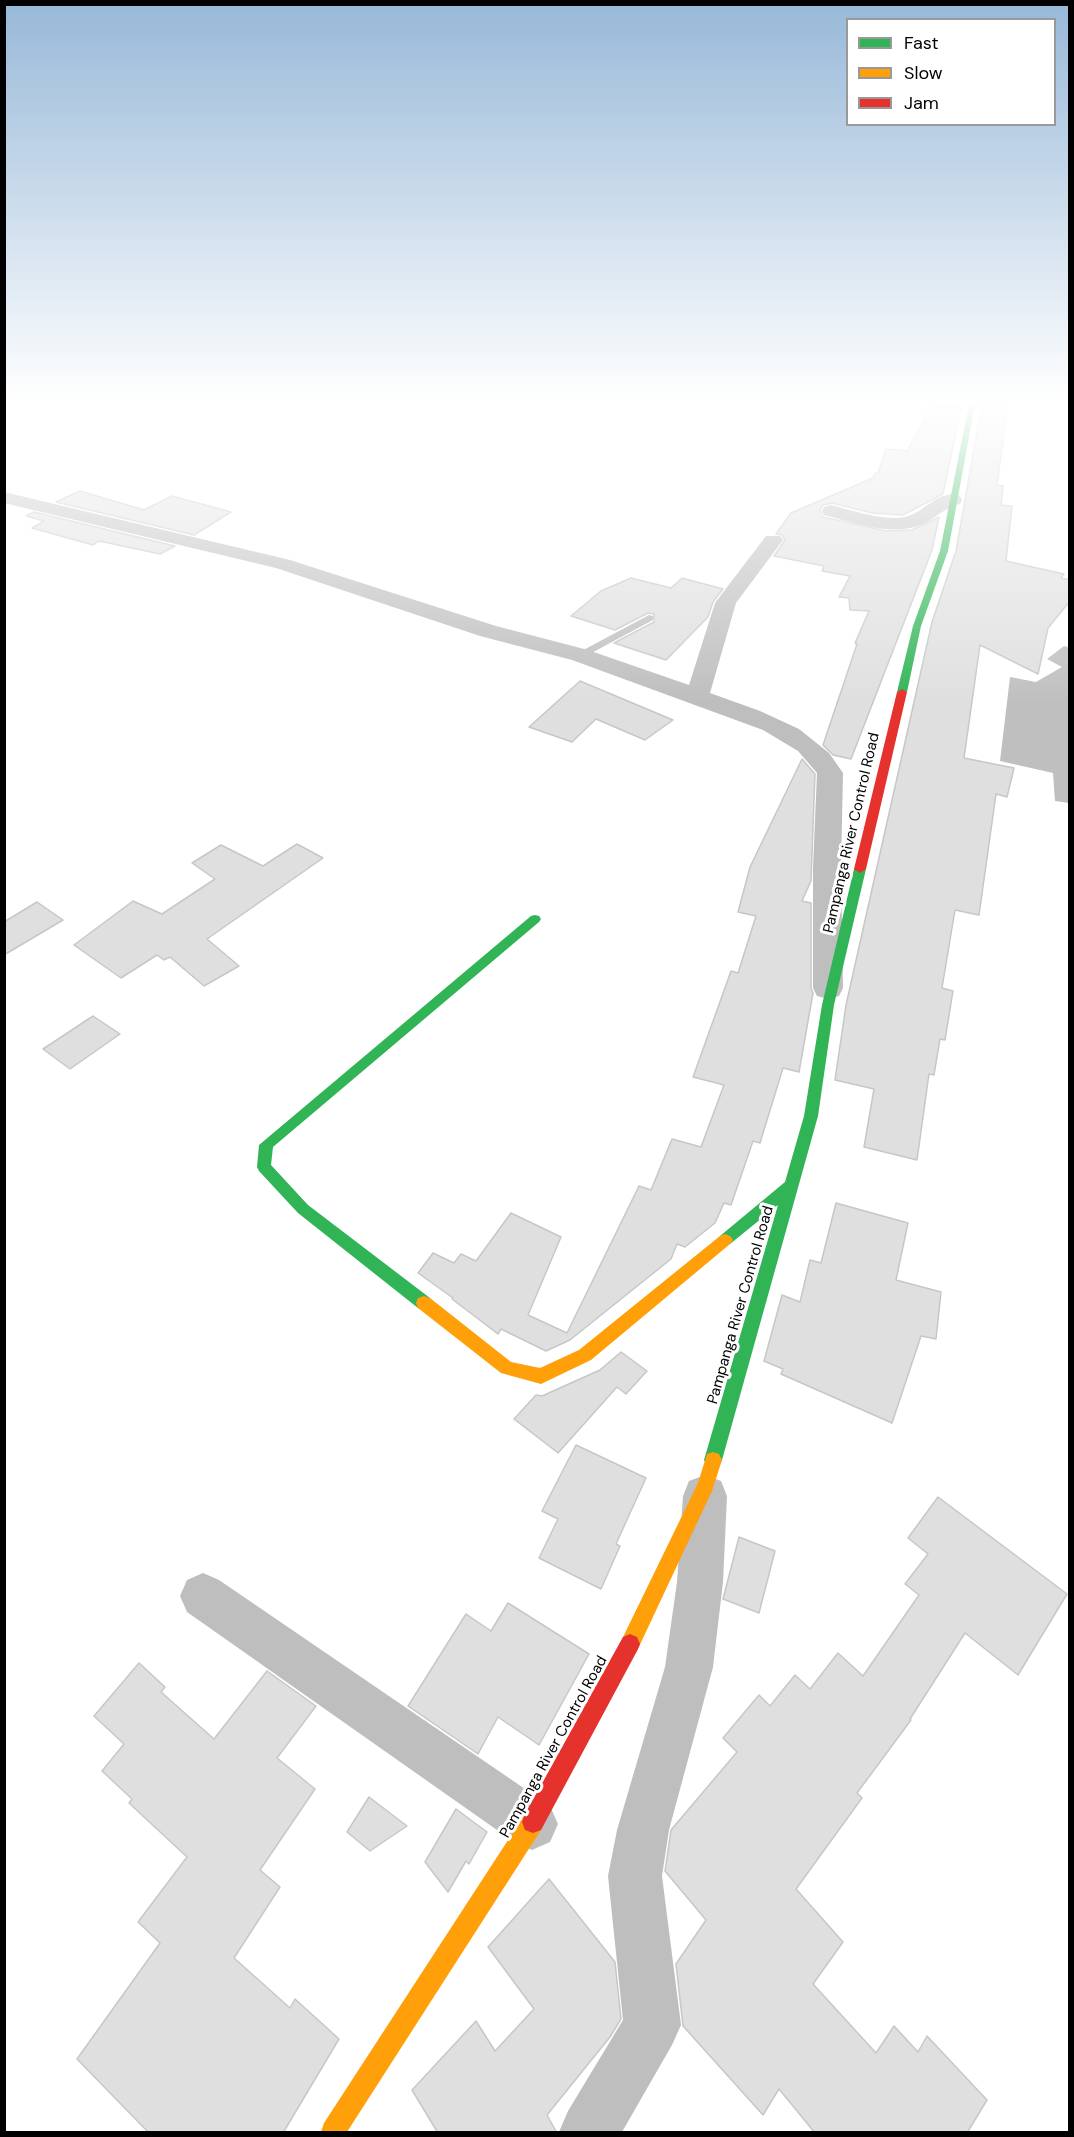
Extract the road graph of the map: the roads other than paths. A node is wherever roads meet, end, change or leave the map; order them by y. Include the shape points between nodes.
1 (36, 504) edge
2 (938, 504) edge
3 (951, 504) edge
4 (831, 511) dead end
5 (773, 540) dead end
6 (649, 618) dead end
7 (580, 655) junction
8 (698, 696) junction
9 (535, 919) dead end
10 (828, 1005) junction
11 (794, 1184) junction
12 (706, 1485) junction
13 (203, 1596) dead end
14 (532, 1824) junction
15 (333, 2133) edge
16 (589, 2133) edge

1 - 7 street via 283,564 488,631
2 - 4 street via 911,522
3 - 10 street, Pampanga River Control Road via 944,551 917,626
5 - 8 street via 726,603
6 - 7 lane
7 - 8 street
8 - 10 street via 787,733 815,753 830,773
9 - 11 street via 266,1145 264,1167 303,1209 507,1368 541,1376 585,1355
10 - 11 street, Pampanga River Control Road via 811,1116
11 - 12 street, Pampanga River Control Road
12 - 14 street, Pampanga River Control Road via 627,1649
12 - 16 street via 700,1582 689,1667 643,1830 635,1876 652,2025
13 - 14 street
14 - 15 street, Pampanga River Control Road

